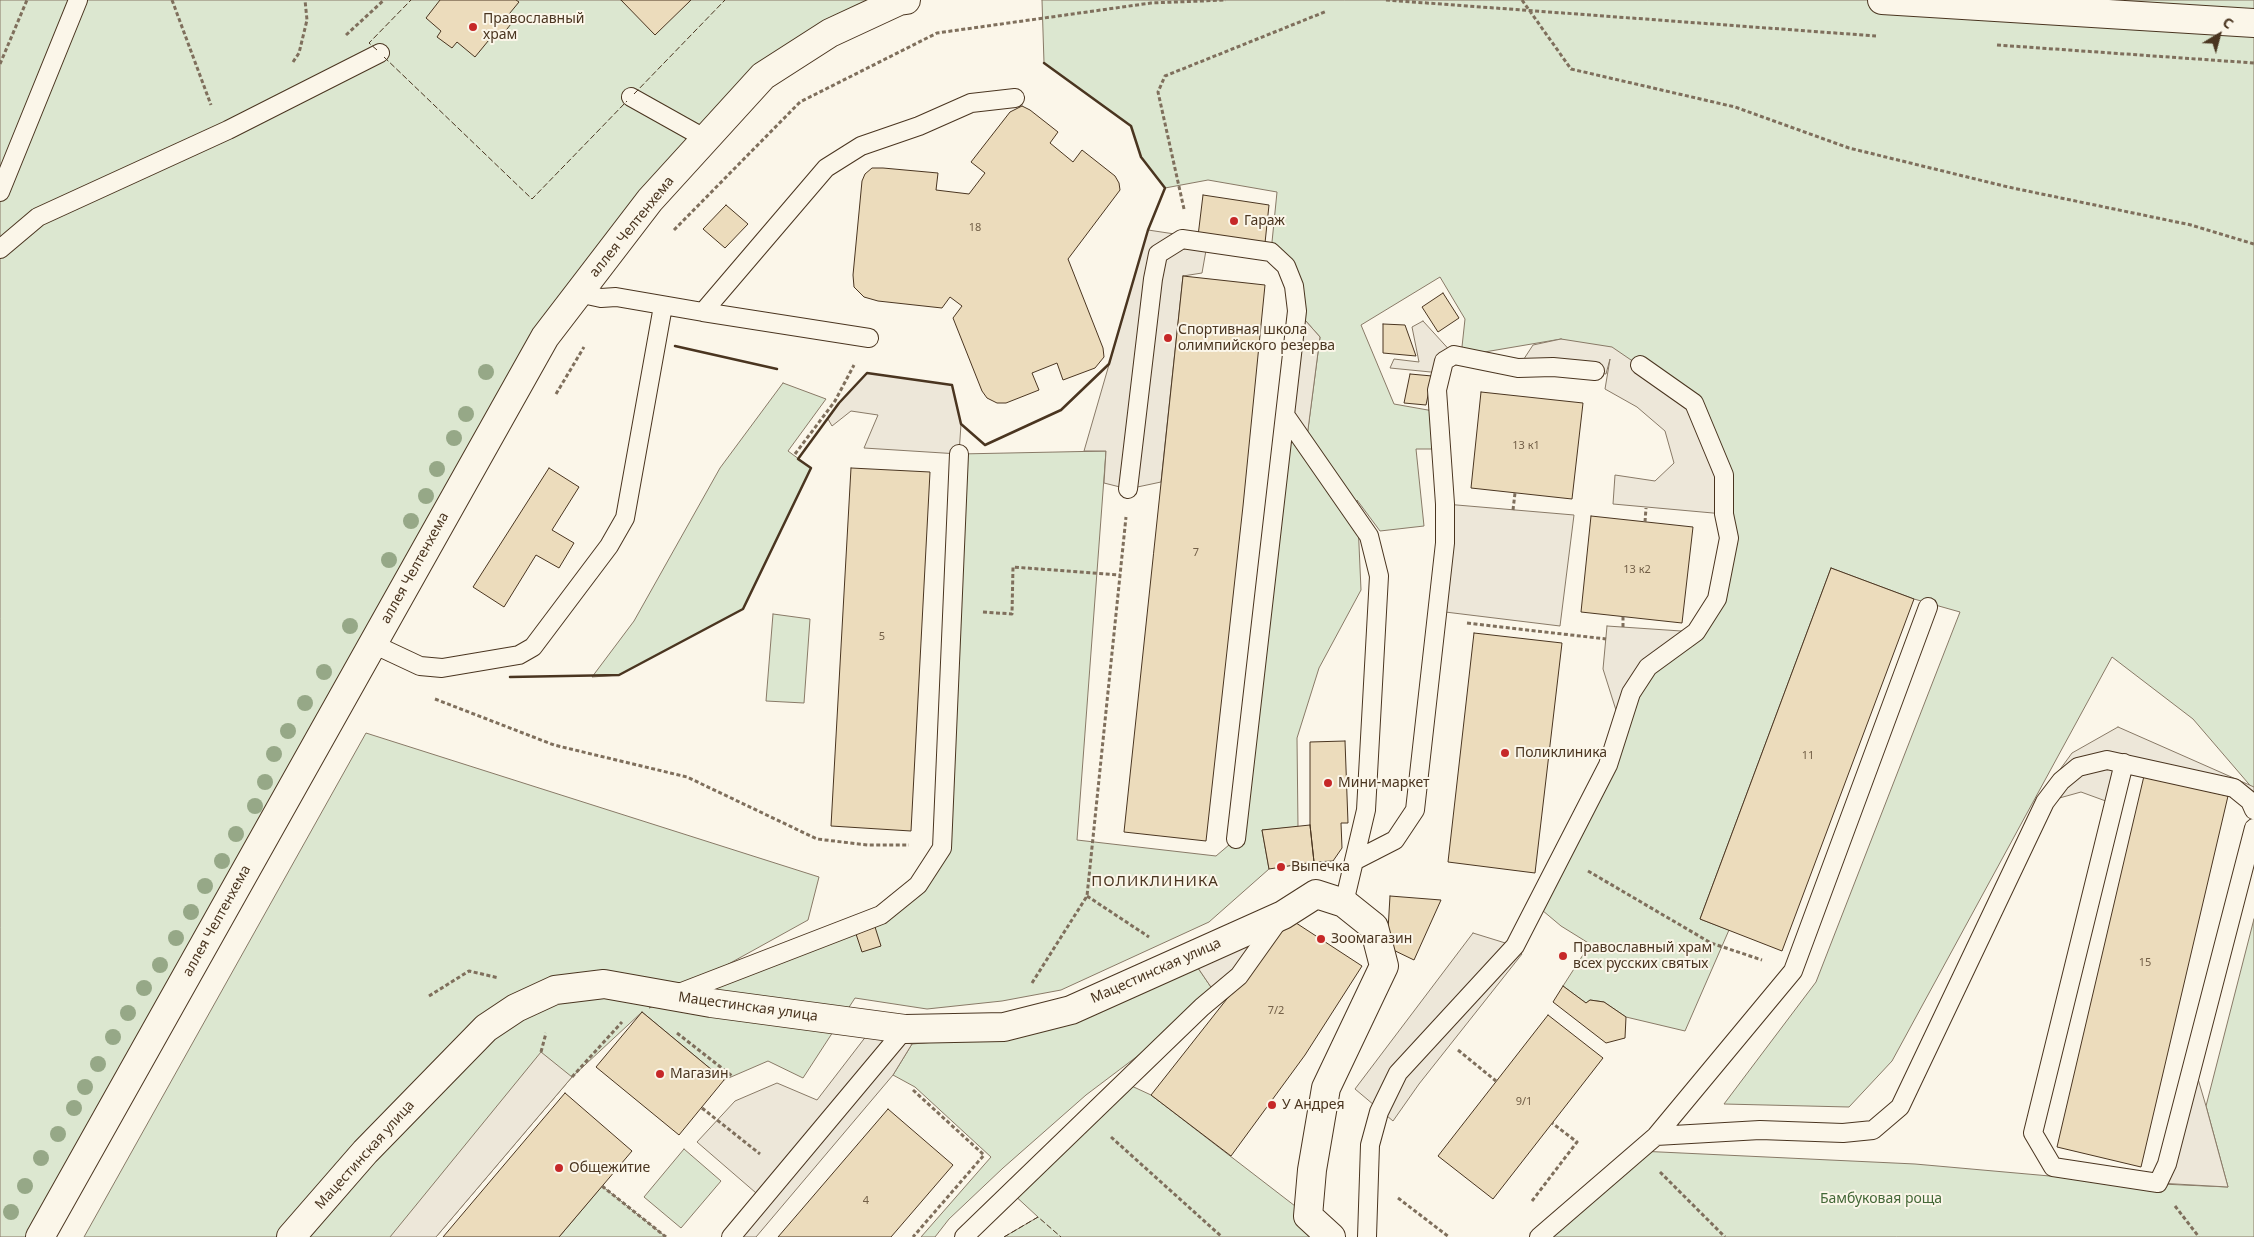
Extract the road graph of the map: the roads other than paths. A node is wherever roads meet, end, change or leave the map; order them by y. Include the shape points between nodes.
1 (78, 0) edge
2 (906, 0) edge
3 (1882, 0) edge
4 (2254, 23) edge
5 (380, 53) dead end
6 (631, 97) dead end
7 (1015, 98) dead end
8 (706, 139) junction
9 (0, 192) edge
10 (0, 248) edge
11 (578, 293) junction
12 (663, 306) junction
13 (703, 312) junction
14 (869, 338) road end
15 (1640, 365) dead end
16 (1595, 371) dead end
17 (1285, 415) junction
18 (959, 454) dead end
19 (1128, 489) road end
20 (1928, 607) dead end
21 (372, 644) junction
22 (2124, 763) junction
23 (2254, 810) edge
24 (2254, 828) edge
25 (1236, 839) dead end
26 (1354, 861) junction
27 (1344, 903) junction
28 (1283, 915) junction
29 (671, 996) junction
30 (905, 1029) junction
31 (1656, 1136) junction
32 (40, 1237) edge
33 (292, 1237) edge
34 (731, 1237) edge
35 (964, 1237) edge
36 (1331, 1237) edge
37 (1367, 1237) edge
38 (1540, 1237) edge

1 - 9 lane
2 - 8 main road, аллея Челтенхема via 830,33 764,76
3 - 4 main road
5 - 10 lane via 228,130 38,217
6 - 8 lane
7 - 13 lane via 971,103 861,146 826,168
8 - 11 main road, аллея Челтенхема via 650,200
11 - 12 lane
11 - 21 main road, аллея Челтенхема via 545,337
12 - 13 lane
12 - 21 lane via 625,518 609,546 533,647 519,656 442,668 420,666
13 - 14 lane
15 - 37 lane via 1694,402 1724,474 1724,514 1729,538 1718,599 1696,632 1648,667 1631,693 1608,765 1515,946 1398,1073 1379,1112 1370,1146
16 - 26 lane via 1518,368 1454,355 1444,361 1437,390 1445,543 1415,810 1395,840
17 - 19 lane via 1297,311 1294,286 1286,266 1271,252 1182,239 1158,254
17 - 25 lane
17 - 26 lane via 1368,536 1379,576 1366,810
18 - 29 lane via 942,848 918,885 881,915
20 - 31 lane via 1793,971
21 - 32 main road, аллея Челтенхема
22 - 23 lane via 2234,788 2250,801
22 - 24 lane via 2033,1134 2053,1167 2158,1183 2167,1164
22 - 31 lane via 2107,760 2078,767 2061,780 2045,802 1900,1107 1873,1130 1843,1133 1760,1130
26 - 27 lane
27 - 28 main road, Мацестинская улица via 1316,894
27 - 36 main road, Мацестинская улица via 1374,927 1384,966 1326,1088 1308,1216
28 - 30 main road, Мацестинская улица via 1071,1010 1004,1027
28 - 35 lane, Мацестинская улица via 1239,976 1202,1007
29 - 30 main road, Мацестинская улица
29 - 33 main road, Мацестинская улица via 604,984 555,990 516,1008 486,1028 429,1085 365,1152
30 - 34 lane
31 - 38 lane

